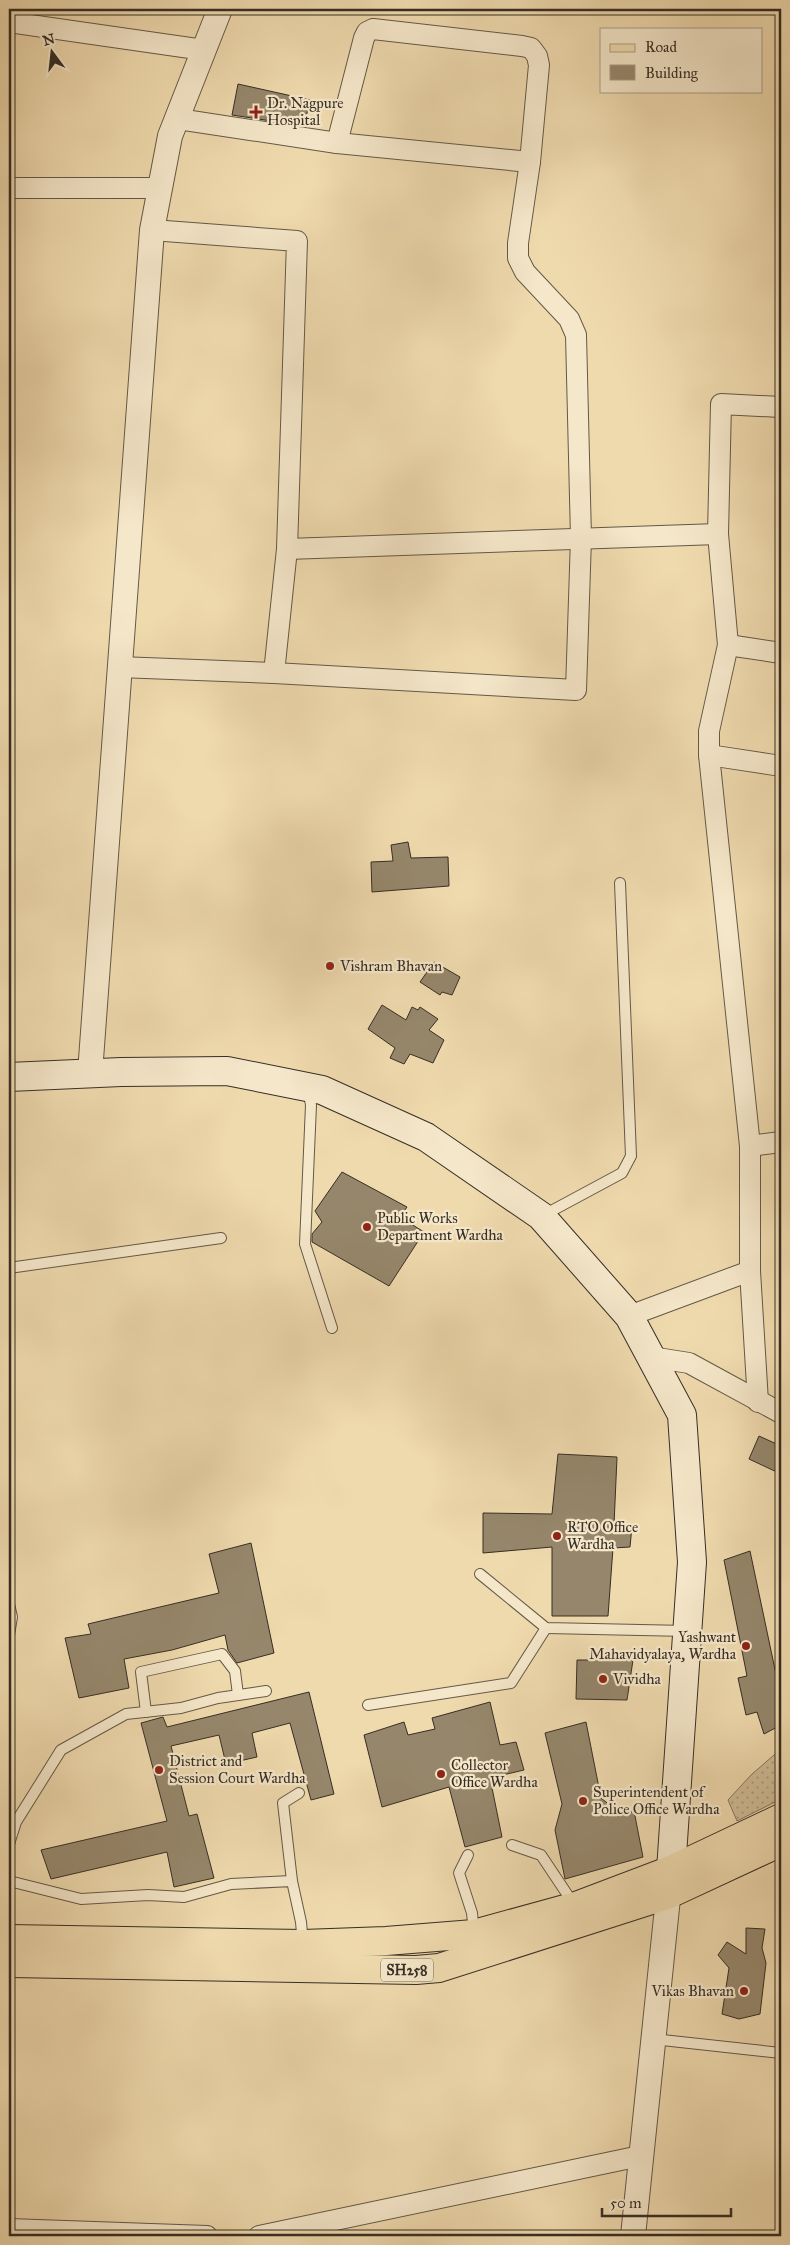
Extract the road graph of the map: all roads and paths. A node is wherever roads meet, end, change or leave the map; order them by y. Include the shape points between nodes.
1 (220, 9) edge
2 (9, 22) edge
3 (204, 50) junction
4 (178, 119) junction
5 (337, 143) junction
6 (530, 162) junction
7 (9, 188) edge
8 (160, 188) junction
9 (152, 230) junction
10 (781, 407) edge
11 (718, 534) junction
12 (581, 538) junction
13 (287, 549) junction
14 (728, 645) junction
15 (781, 653) edge
16 (119, 667) junction
17 (274, 673) junction
18 (709, 755) junction
19 (781, 766) edge
20 (620, 883) dead end
21 (90, 1073) junction
22 (9, 1077) edge
23 (307, 1087) junction
24 (781, 1142) edge
25 (750, 1146) junction
26 (541, 1216) junction
27 (221, 1238) dead end
28 (9, 1268) edge
29 (750, 1271) junction
30 (629, 1316) junction
31 (332, 1328) dead end
32 (651, 1357) junction
33 (758, 1402) junction
34 (781, 1413) edge
35 (480, 1574) dead end
36 (9, 1604) edge
37 (546, 1628) junction
38 (688, 1630) junction
39 (9, 1636) edge
40 (266, 1691) dead end
41 (238, 1695) junction
42 (368, 1705) dead end
43 (146, 1712) junction
44 (299, 1793) dead end
45 (781, 1818) edge
46 (781, 1842) edge
47 (9, 1844) edge
48 (512, 1845) dead end
49 (468, 1855) dead end
50 (9, 1881) edge
51 (292, 1881) junction
52 (669, 1882) junction
53 (576, 1906) junction
54 (542, 1927) junction
55 (474, 1934) junction
56 (9, 1938) edge
57 (434, 1938) junction
58 (302, 1956) junction
59 (9, 1963) edge
60 (440, 1968) junction
61 (653, 2039) junction
62 (781, 2053) edge
63 (640, 2156) junction
64 (9, 2229) edge
65 (207, 2236) edge
66 (259, 2236) edge
67 (633, 2236) edge

1 - 3 street
2 - 3 street
3 - 4 street
4 - 5 street
4 - 8 street via 170,136
5 - 6 street
5 - 6 street via 364,38 372,29 531,48 539,65
6 - 12 street via 518,258 525,272 569,319 576,335
7 - 8 street
8 - 9 street
9 - 13 street via 297,241
9 - 16 street
10 - 11 street via 721,404
11 - 12 street
11 - 14 street
12 - 13 street
12 - 17 street via 576,690
13 - 17 street
14 - 15 street
14 - 18 street via 709,731
16 - 17 street
16 - 21 street
18 - 19 street
18 - 25 street
20 - 26 lane via 631,1156 622,1173
21 - 22 main road
21 - 23 main road via 227,1071
23 - 26 main road via 322,1090 426,1137
23 - 31 lane via 311,1105 305,1244
24 - 25 street
25 - 29 street
26 - 30 main road
27 - 28 lane
29 - 30 street
29 - 33 street
30 - 32 main road
32 - 33 street via 689,1363
32 - 38 main road via 682,1415 692,1562
33 - 34 street
35 - 37 lane
36 - 39 lane via 12,1617
37 - 38 lane
37 - 42 lane via 511,1683
38 - 52 main road
40 - 41 lane
41 - 43 lane
41 - 43 lane via 235,1671 222,1654 141,1672
43 - 47 lane via 126,1714 61,1750 16,1822
44 - 51 lane via 283,1803
45 - 52 main road, SH258
46 - 52 main road, SH258
48 - 53 lane via 542,1855
49 - 55 lane via 459,1872 472,1913
50 - 51 lane via 81,1899 184,1897 231,1884
51 - 58 lane via 301,1922
52 - 53 main road, SH258
52 - 54 main road, SH258
52 - 61 street
53 - 54 main road, SH258
54 - 55 main road, SH258
54 - 60 main road, SH258
55 - 57 main road, SH258
56 - 58 main road, SH258
57 - 58 main road, SH258
57 - 60 main road
58 - 59 main road, SH258
58 - 60 main road, SH258 via 416,1970
61 - 62 lane
61 - 63 street
63 - 66 street
63 - 67 street
64 - 65 street

